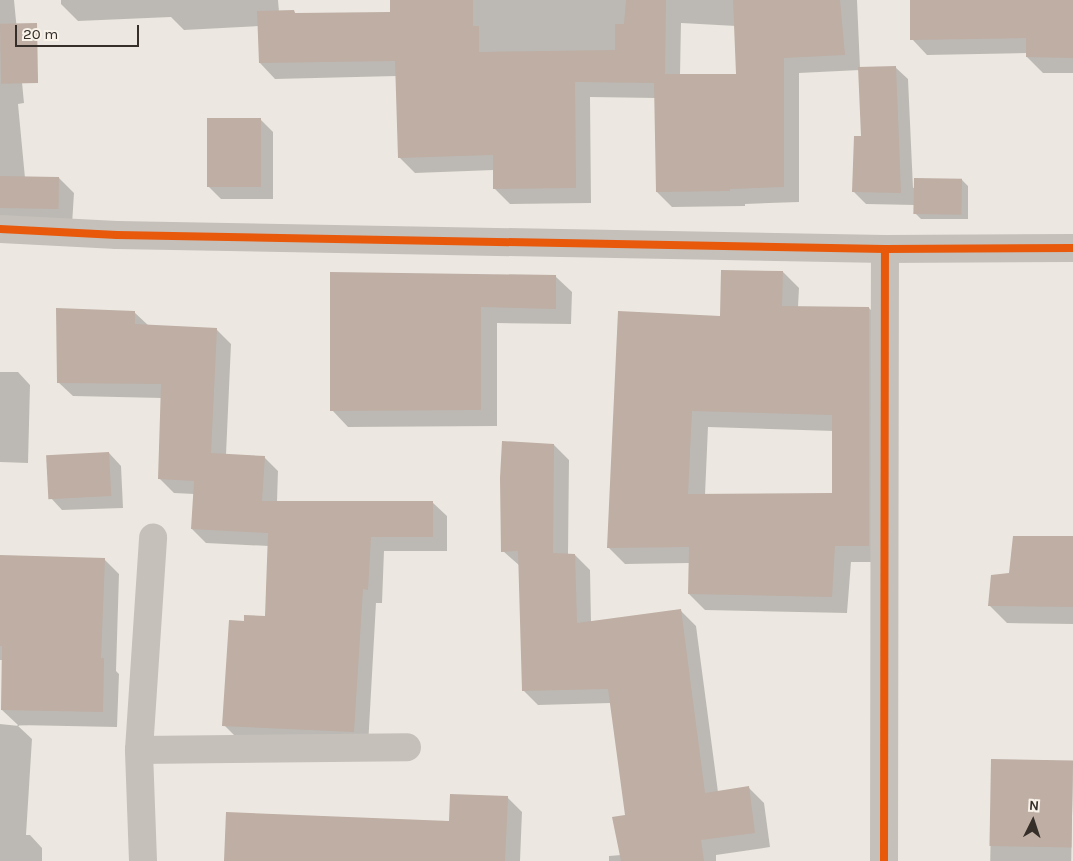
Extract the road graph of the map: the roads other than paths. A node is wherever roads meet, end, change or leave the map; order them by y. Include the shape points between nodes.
1 (0, 229) edge
2 (1073, 248) edge
3 (885, 249) junction
4 (153, 537) dead end
5 (407, 747) dead end
6 (139, 750) junction
7 (143, 861) edge
8 (884, 861) edge

1 - 3 street via 117,235
2 - 3 street
3 - 8 street
4 - 6 street
5 - 6 street
6 - 7 street

